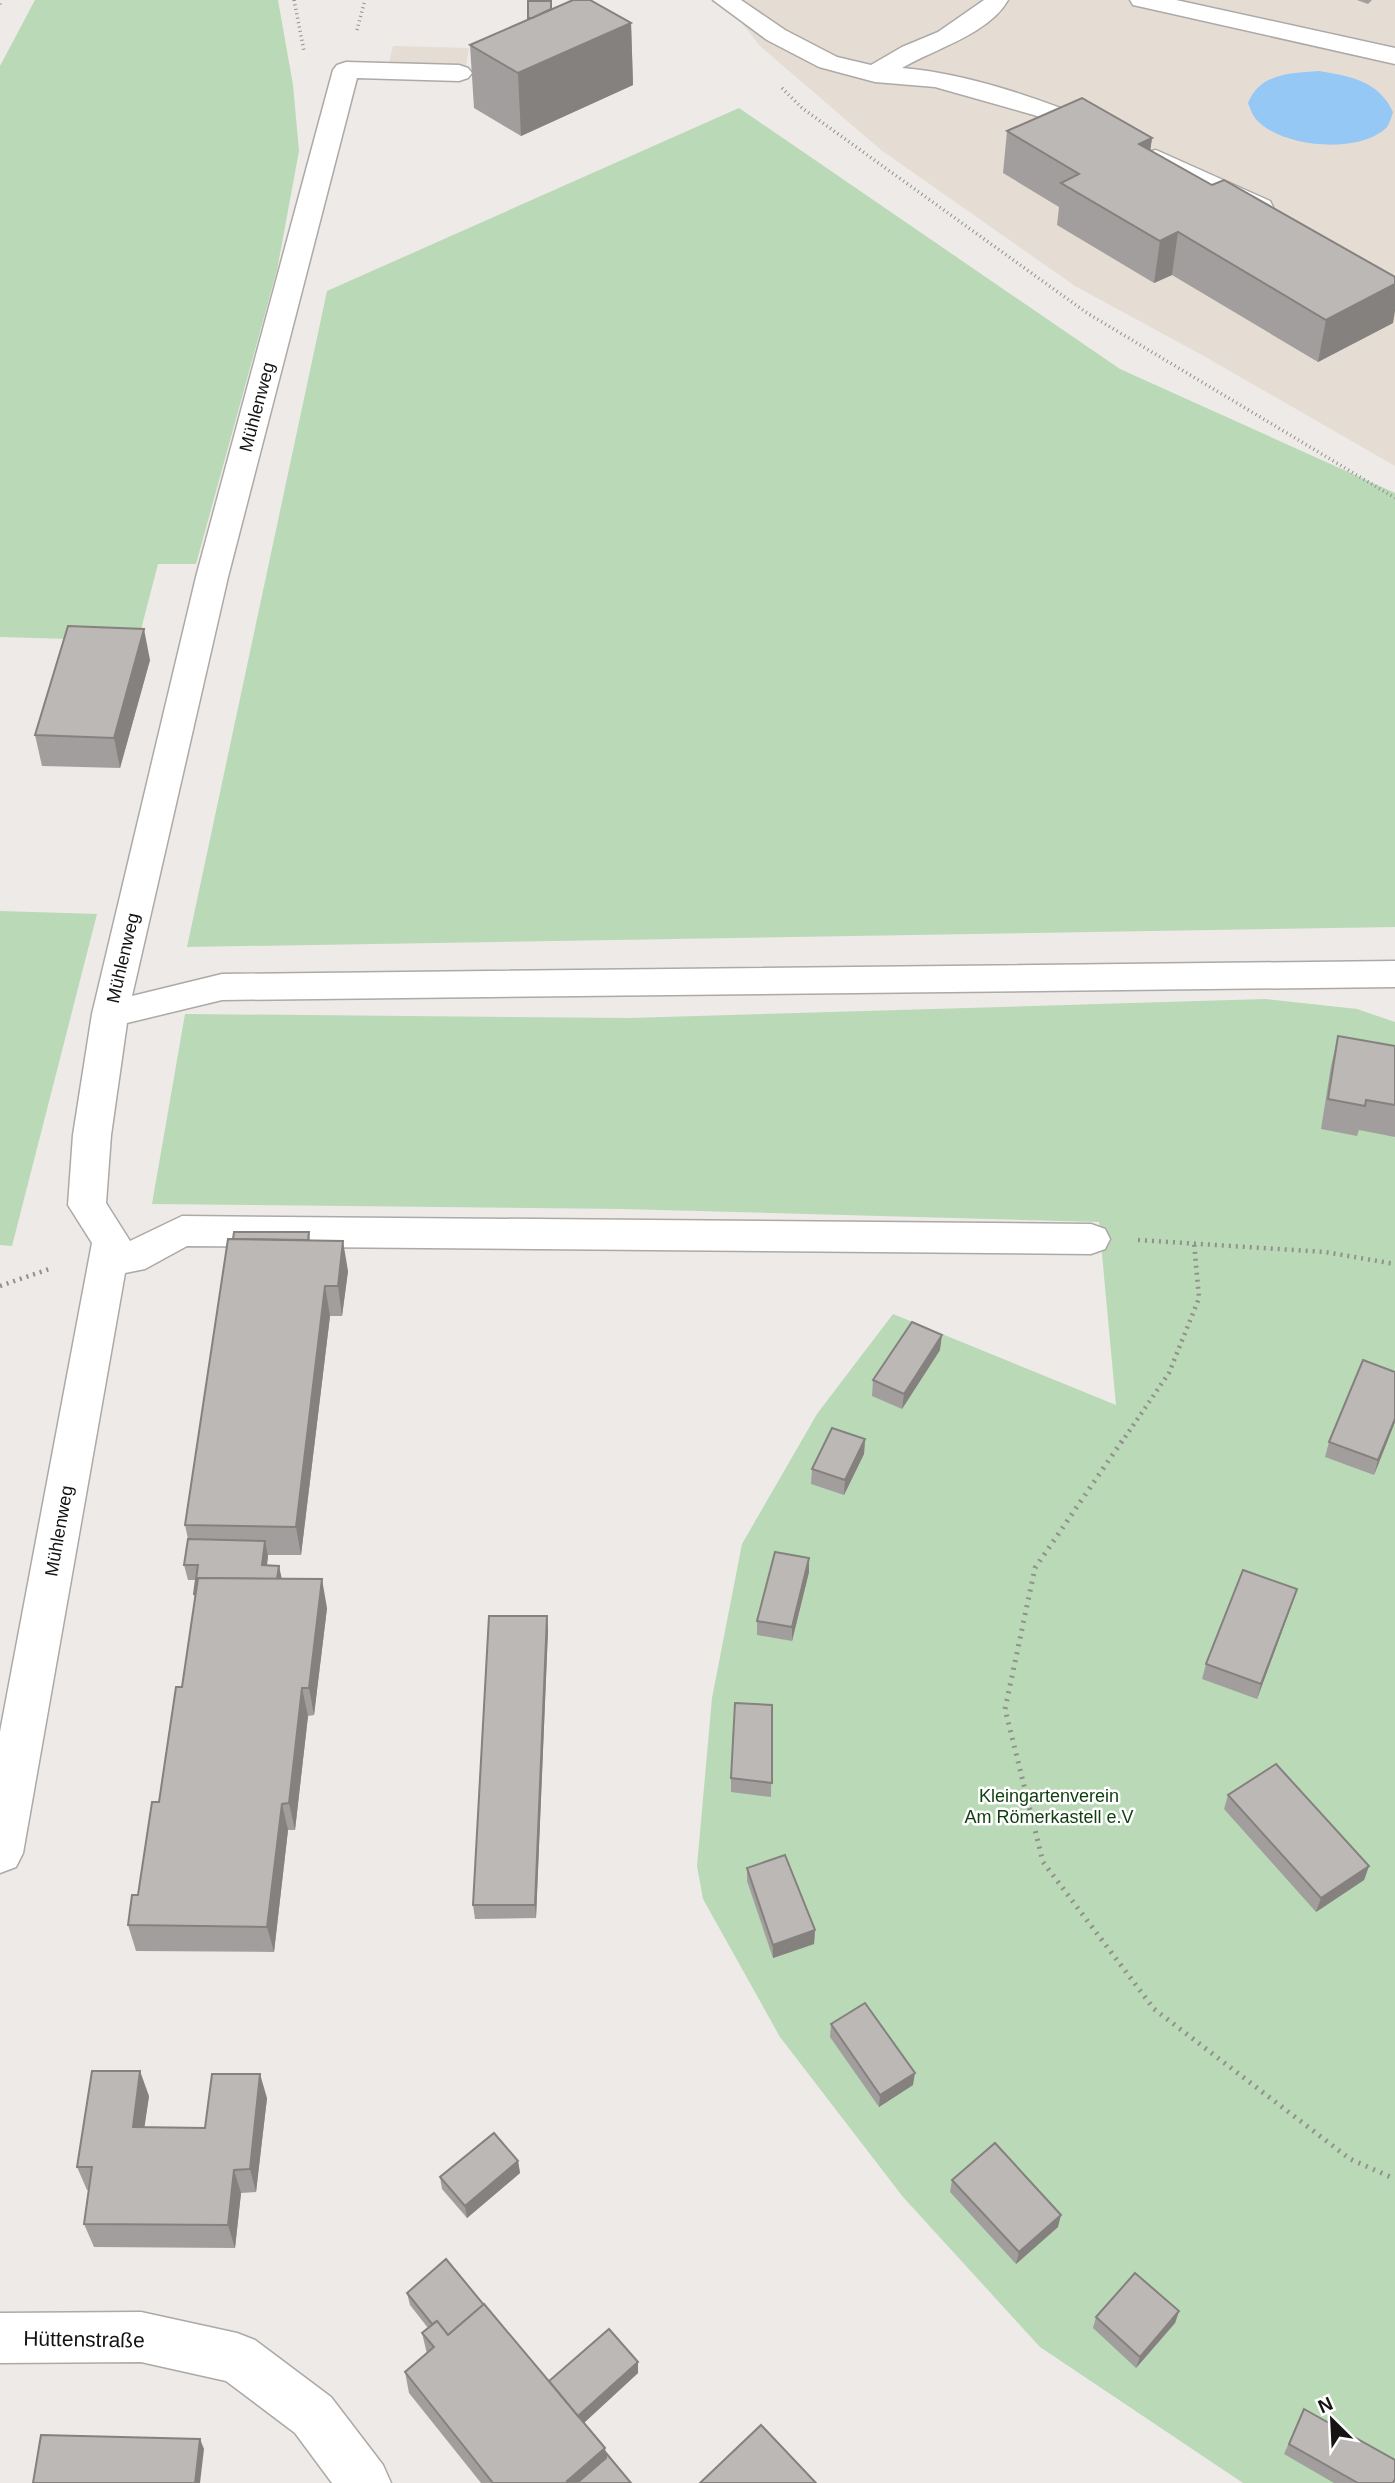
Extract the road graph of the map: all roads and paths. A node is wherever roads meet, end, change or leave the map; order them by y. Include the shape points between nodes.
1 (725, 0) edge
2 (996, 0) edge
3 (1142, 0) edge
4 (1395, 55) edge
5 (459, 73) dead end
6 (876, 74) junction
7 (774, 81) dead end
8 (1286, 222) edge
9 (1395, 498) edge
10 (1395, 974) edge
11 (110, 1014) junction
12 (1091, 1239) dead end
13 (108, 1259) junction
14 (1395, 1264) edge
15 (0, 1853) edge
16 (1395, 2179) edge
17 (0, 2337) edge
18 (365, 2483) edge

1 - 6 street via 828,62
2 - 6 street via 947,37
3 - 4 street
5 - 11 street, Mühlenweg via 346,70 212,577
6 - 8 street via 937,79 1043,110 1122,142
7 - 9 path via 802,108 1087,313
10 - 11 street via 222,987
11 - 13 street, Mühlenweg via 87,1205 111,1242
12 - 13 street via 182,1231 131,1258
13 - 15 street, Mühlenweg
14 - 16 path via 1325,1252 1194,1242 1199,1298 1169,1373 1035,1568 1005,1709 1043,1862 1154,2009 1350,2159
17 - 18 street, Hüttenstraße via 141,2337 237,2358 313,2415

